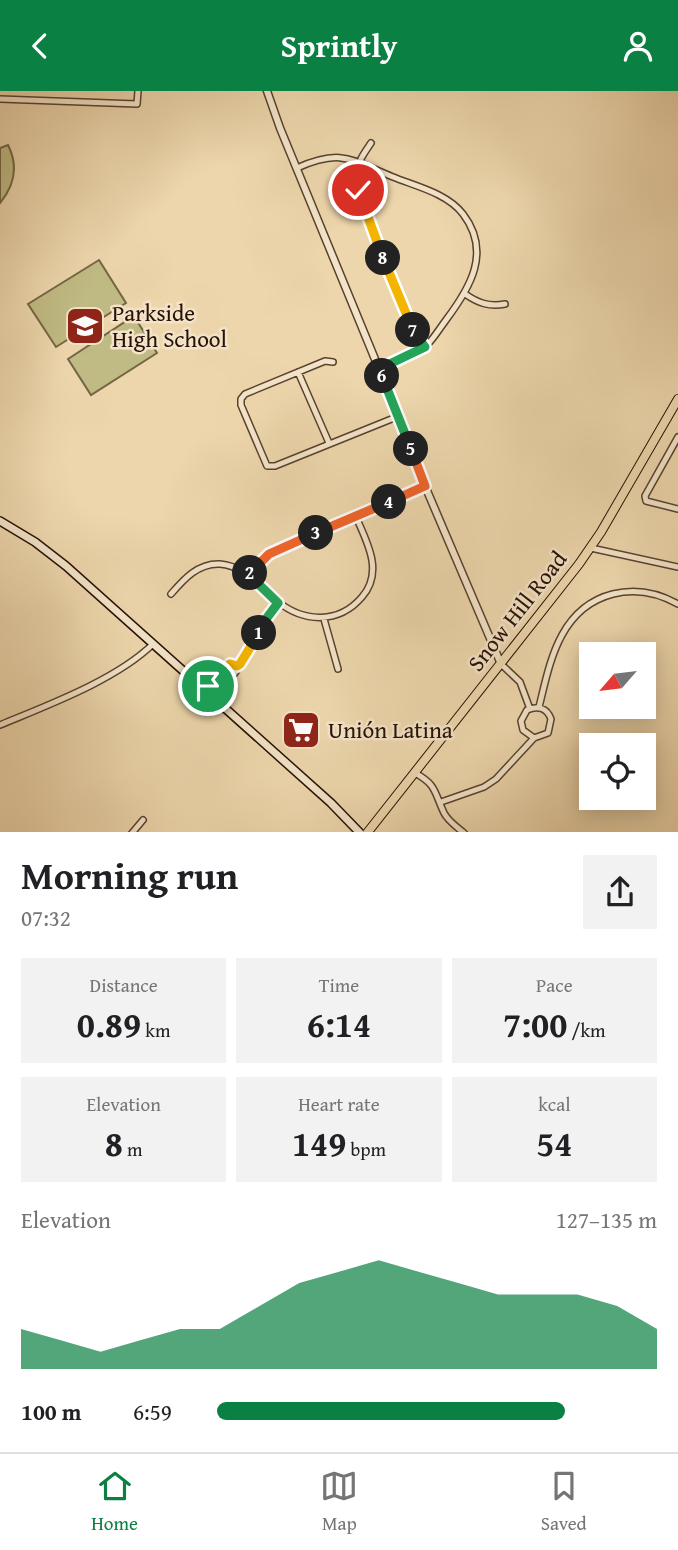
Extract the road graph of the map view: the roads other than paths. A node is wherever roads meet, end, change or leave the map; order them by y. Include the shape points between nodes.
1 (138, 91) edge
2 (267, 91) edge
3 (0, 99) edge
4 (371, 143) dead end
5 (359, 163) junction
6 (298, 169) junction
7 (465, 295) junction
8 (505, 304) dead end
9 (425, 347) junction
10 (333, 362) dead end
11 (379, 369) junction
12 (299, 372) junction
13 (678, 399) edge
14 (399, 416) junction
15 (678, 437) edge
16 (329, 443) junction
17 (425, 486) junction
18 (678, 509) edge
19 (356, 517) junction
20 (0, 521) edge
21 (590, 548) junction
22 (678, 567) edge
23 (249, 575) junction
24 (171, 594) dead end
25 (278, 603) junction
26 (678, 604) edge
27 (324, 619) junction
28 (153, 643) junction
29 (501, 664) junction
30 (237, 666) junction
31 (338, 669) dead end
32 (204, 690) junction
33 (212, 697) junction
34 (539, 708) junction
35 (530, 709) junction
36 (0, 726) edge
37 (534, 738) junction
38 (415, 773) junction
39 (441, 801) junction
40 (143, 820) dead end
41 (132, 832) edge
42 (360, 832) edge
43 (367, 832) edge
44 (464, 832) edge

1 - 3 street via 137,104
2 - 6 street
4 - 5 street
5 - 6 street via 326,157
5 - 7 street via 440,196 463,214 477,254
5 - 9 street via 360,201 413,330
6 - 11 street
7 - 8 street via 478,303
7 - 9 street
9 - 11 street
10 - 12 street
11 - 14 street
12 - 16 street
12 - 16 street via 241,399 264,460 275,466
13 - 21 main road, Snow Hill Road
14 - 16 street
14 - 17 street
15 - 18 street via 645,496 651,503
17 - 19 street
17 - 29 street
19 - 23 street via 279,548
19 - 27 street via 373,563 370,585 349,608
20 - 28 main road via 66,566
21 - 22 street
21 - 29 main road, Snow Hill Road
23 - 24 street via 218,564 205,567 188,575
23 - 25 street
25 - 27 street via 296,613
25 - 30 street
26 - 34 street via 636,590 590,605 563,634
27 - 31 street
28 - 32 main road
28 - 36 street via 108,676
29 - 35 street via 520,683
29 - 38 main road, Snow Hill Road
30 - 32 street via 227,666
30 - 33 street
32 - 33 main road
33 - 42 main road
34 - 35 street
34 - 37 street via 547,711 552,724 544,736
35 - 37 street via 521,725
37 - 39 street via 496,779
38 - 39 street via 432,784
38 - 43 main road, Snow Hill Road
39 - 44 street via 445,815
40 - 41 street

